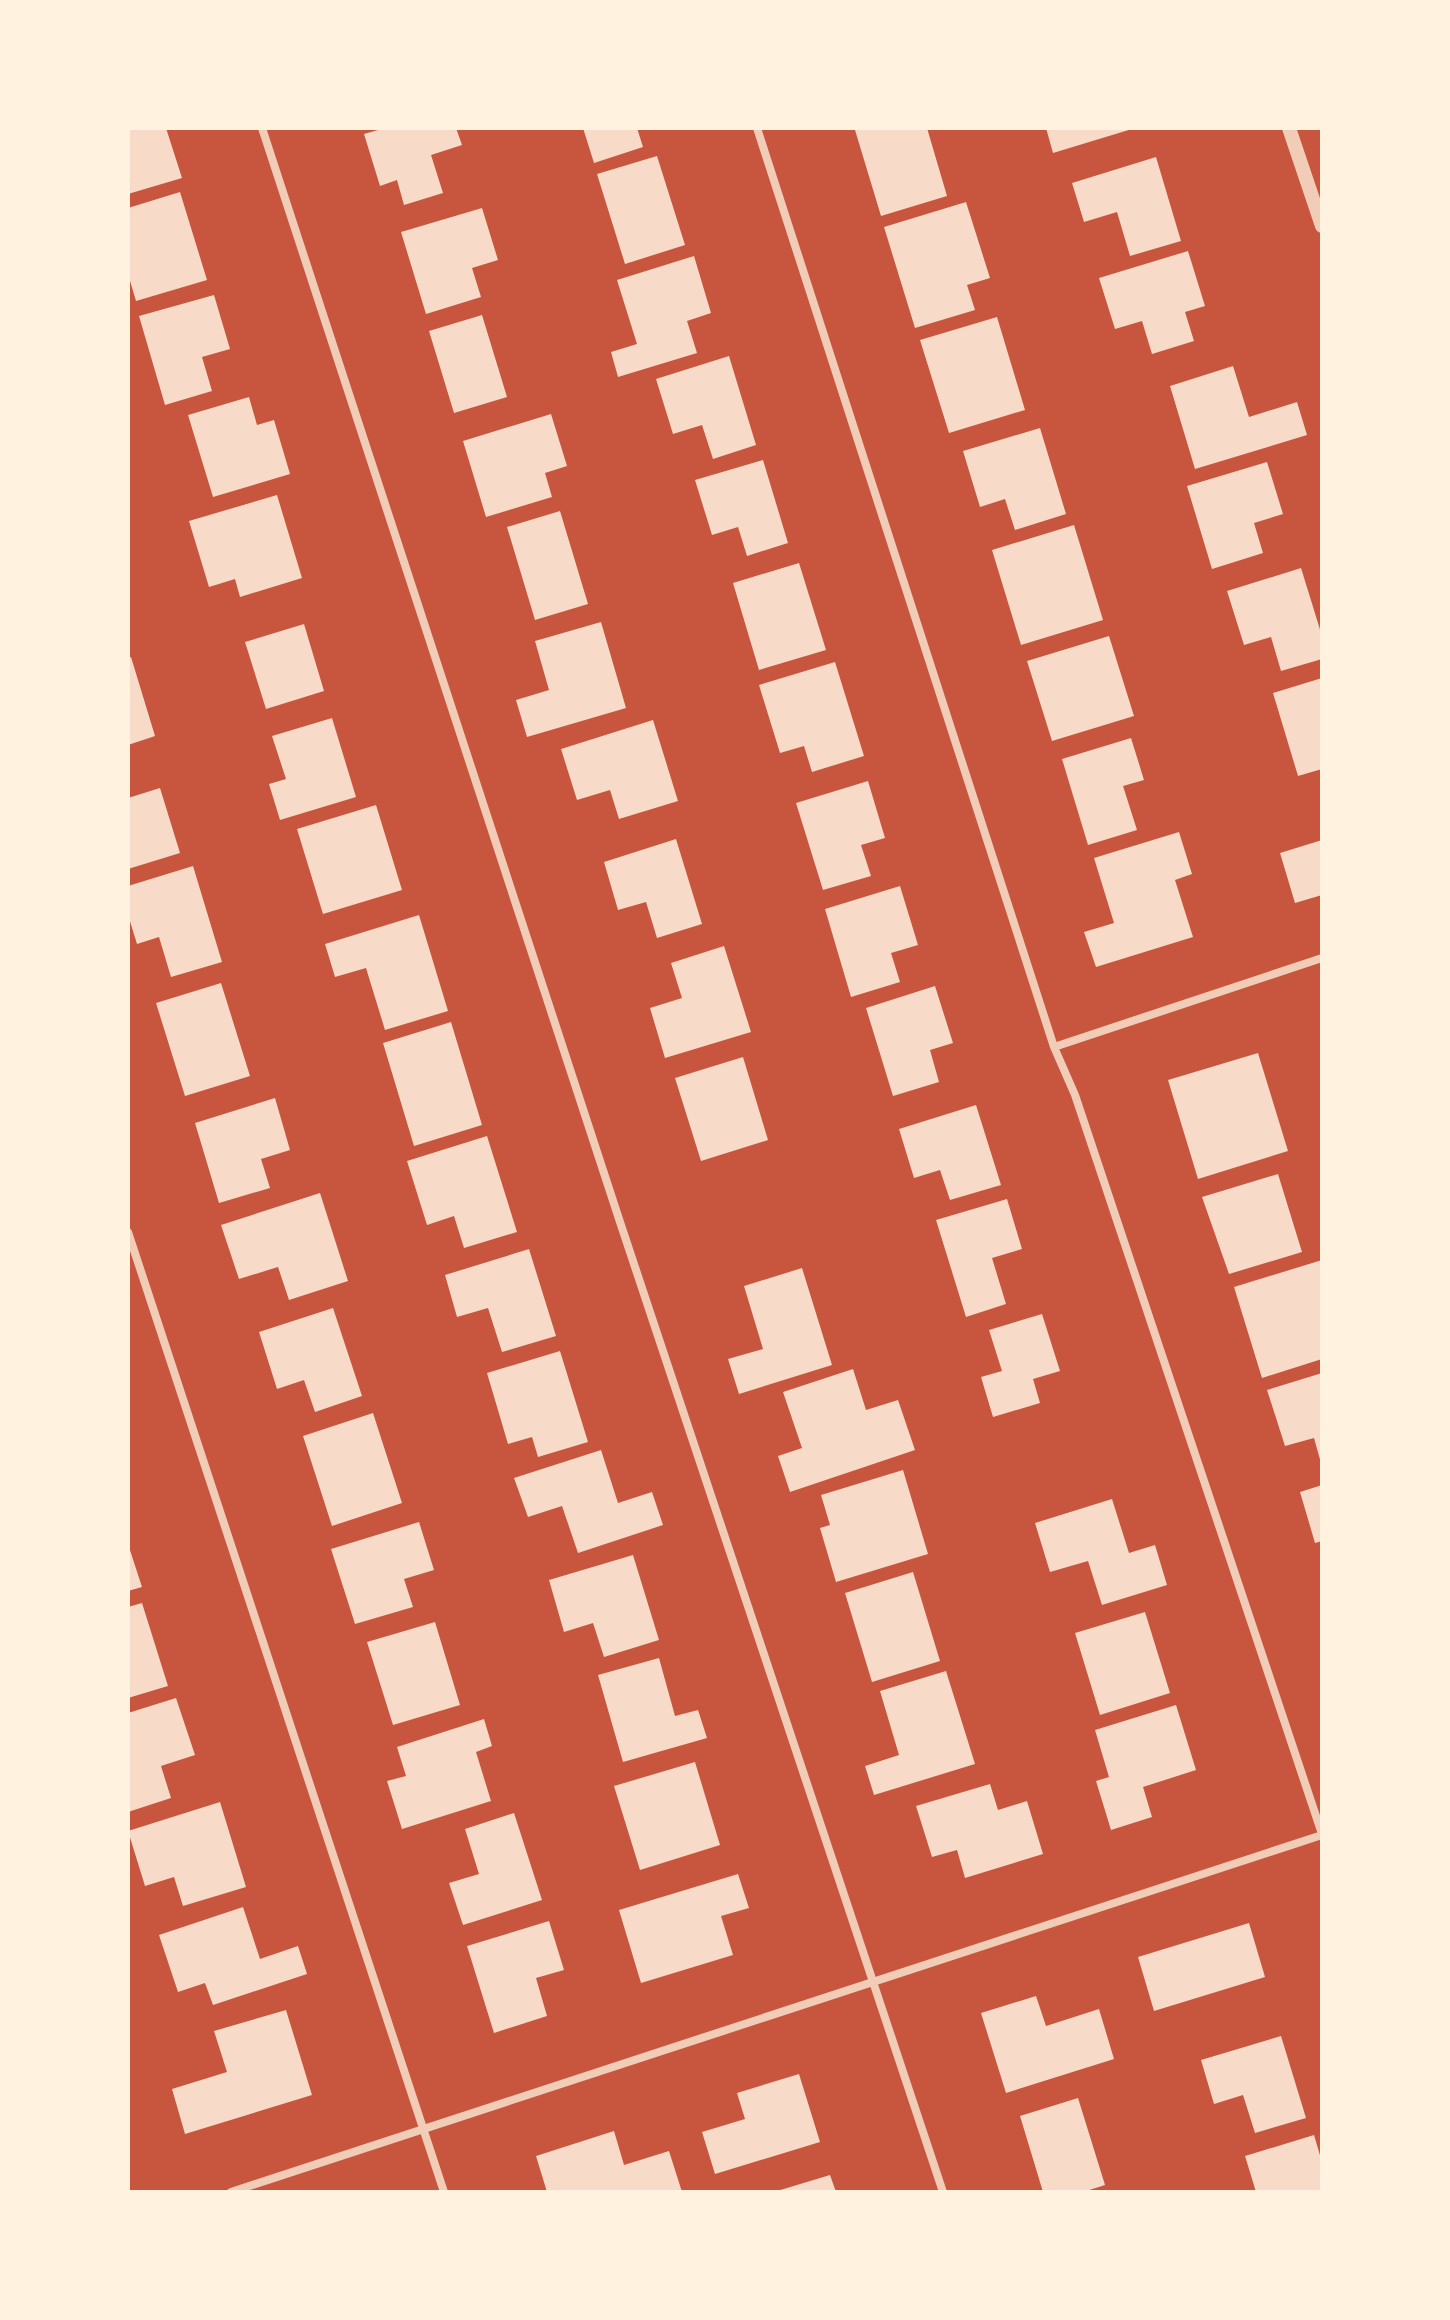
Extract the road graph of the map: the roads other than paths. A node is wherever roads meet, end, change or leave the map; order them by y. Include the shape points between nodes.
1 (262, 128) edge
2 (757, 128) edge
3 (1289, 128) edge
4 (1322, 226) edge
5 (1322, 958) edge
6 (1054, 1047) junction
7 (128, 1232) edge
8 (1322, 1834) edge
9 (873, 1982) junction
10 (423, 2129) junction
11 (231, 2192) edge
12 (444, 2192) edge
13 (943, 2192) edge

1 - 9 street
2 - 6 street
3 - 4 street
5 - 6 street
6 - 8 street via 1075,1095
7 - 10 street
8 - 9 street
9 - 10 street
9 - 13 street
10 - 11 street
10 - 12 street

